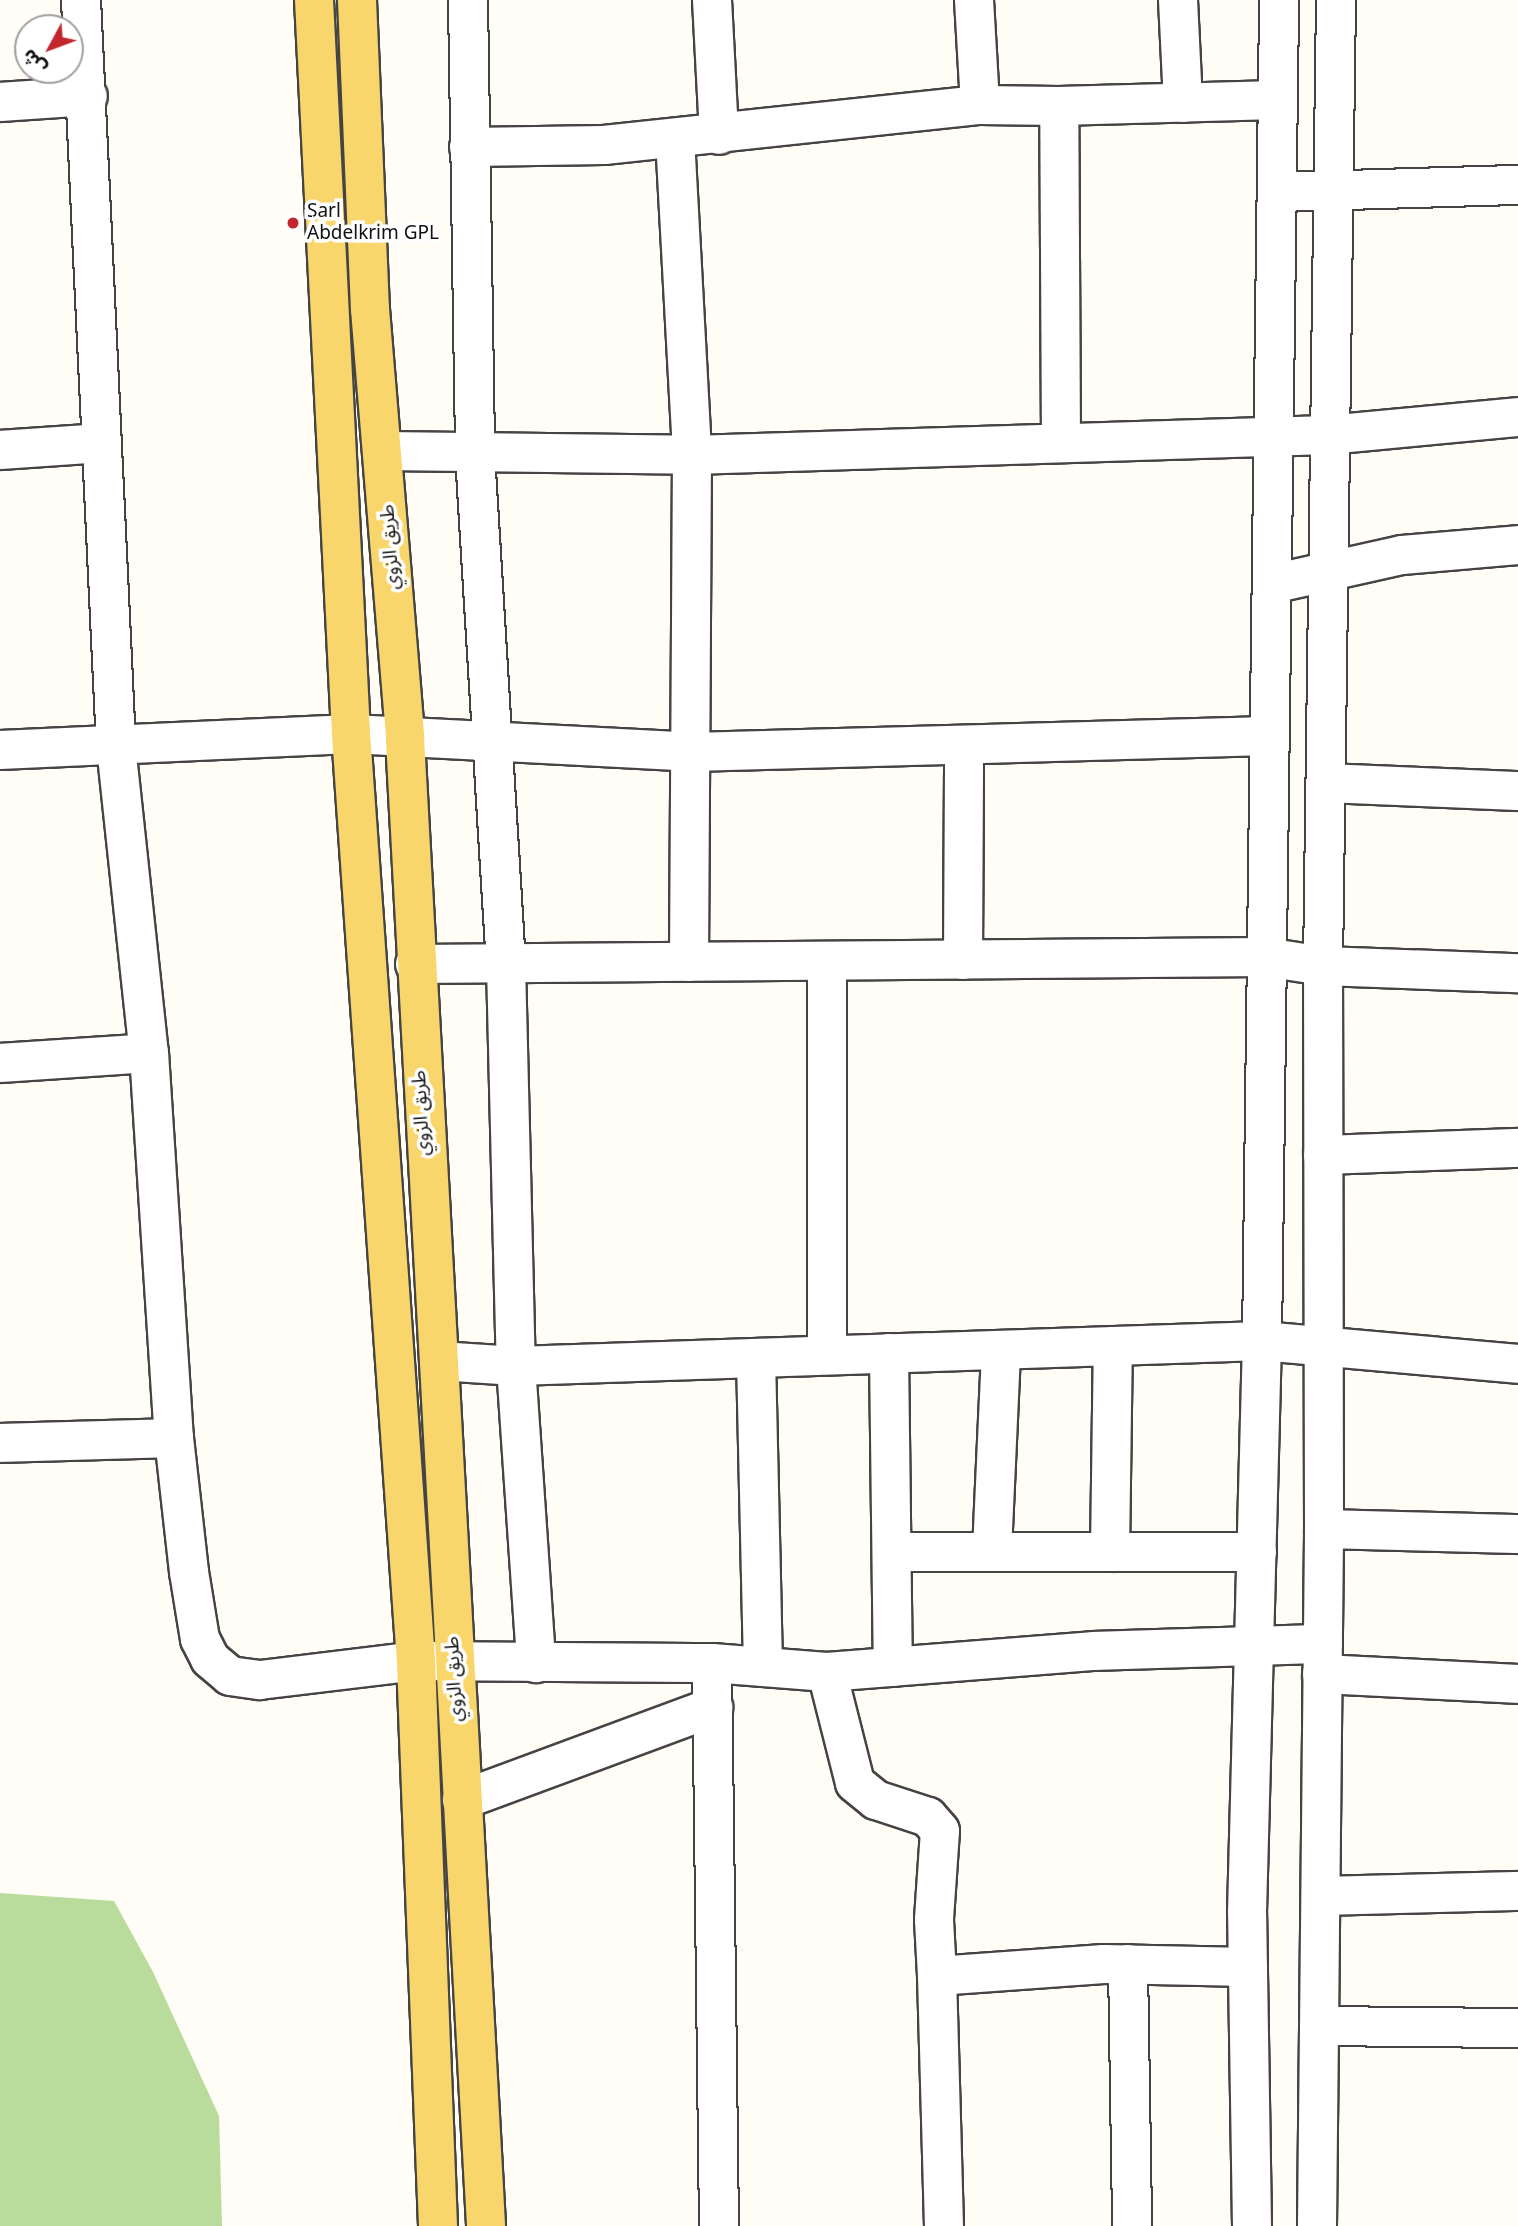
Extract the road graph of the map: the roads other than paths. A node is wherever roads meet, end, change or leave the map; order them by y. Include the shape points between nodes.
1 (81, 0) edge
2 (314, 0) edge
3 (357, 0) edge
4 (468, 0) edge
5 (712, 0) edge
6 (974, 0) edge
7 (1178, 0) edge
8 (1279, 0) edge
9 (1336, 0) edge
10 (88, 96) junction
11 (1276, 100) junction
12 (0, 102) edge
13 (1183, 103) junction
14 (980, 105) junction
15 (1059, 106) junction
16 (719, 135) junction
17 (676, 138) junction
18 (469, 147) junction
19 (1518, 185) edge
20 (1336, 190) junction
21 (1279, 192) junction
22 (1518, 417) edge
23 (1328, 435) junction
24 (1276, 436) junction
25 (102, 443) junction
26 (1061, 443) junction
27 (0, 450) edge
28 (384, 451) junction
29 (475, 455) junction
30 (692, 455) junction
31 (1518, 545) edge
32 (1329, 572) junction
33 (1272, 584) junction
34 (351, 734) junction
35 (1268, 736) junction
36 (405, 738) junction
37 (491, 743) junction
38 (116, 746) junction
39 (964, 746) junction
40 (0, 750) edge
41 (692, 752) junction
42 (1327, 783) junction
43 (1518, 791) edge
44 (1265, 957) junction
45 (963, 960) junction
46 (689, 962) junction
47 (827, 962) junction
48 (415, 964) junction
49 (506, 965) junction
50 (1323, 966) junction
51 (1518, 973) edge
52 (149, 1053) junction
53 (0, 1063) edge
54 (1518, 1148) edge
55 (1323, 1155) junction
56 (1262, 1341) junction
57 (1324, 1345) junction
58 (1114, 1346) junction
59 (1002, 1350) junction
60 (890, 1353) junction
61 (827, 1355) junction
62 (756, 1358) junction
63 (439, 1361) junction
64 (1518, 1364) edge
65 (516, 1366) junction
66 (174, 1438) junction
67 (0, 1443) edge
68 (1324, 1529) junction
69 (1518, 1534) edge
70 (992, 1551) junction
71 (892, 1552) junction
72 (1110, 1552) junction
73 (1257, 1552) junction
74 (1254, 1648) junction
75 (1323, 1659) junction
76 (416, 1661) junction
77 (453, 1662) junction
78 (536, 1663) junction
79 (712, 1663) junction
80 (762, 1667) junction
81 (893, 1667) junction
82 (827, 1672) junction
83 (1518, 1684) edge
84 (713, 1706) junction
85 (463, 1800) junction
86 (1518, 1891) edge
87 (1321, 1896) junction
88 (1128, 1964) junction
89 (1248, 1968) junction
90 (937, 1976) junction
91 (1319, 2026) junction
92 (1518, 2028) edge
93 (438, 2226) edge
94 (486, 2226) edge
95 (719, 2226) edge
96 (944, 2226) edge
97 (1132, 2226) edge
98 (1252, 2226) edge
99 (1317, 2226) edge

1 - 10 street
2 - 34 main road, طريق الزوي
3 - 28 main road, طريق الزوي via 369,309
4 - 18 street
5 - 16 street
6 - 14 street
7 - 13 street
8 - 11 street
9 - 20 street
10 - 12 street
10 - 25 street
11 - 13 street
11 - 21 street
13 - 15 street
14 - 15 street
14 - 16 street
15 - 26 street
16 - 17 street
17 - 18 street via 604,145
17 - 30 street
18 - 29 street
19 - 20 street
20 - 21 street
20 - 23 street
21 - 24 street
22 - 23 street
23 - 24 street
23 - 32 street
24 - 26 street
24 - 33 street
25 - 27 street
25 - 38 street
26 - 30 street
28 - 29 street
28 - 36 main road, طريق الزوي
29 - 30 street
29 - 37 street
30 - 41 street
31 - 32 street via 1402,555
32 - 33 street
32 - 42 street
33 - 35 street
34 - 36 street
34 - 38 street
34 - 76 main road, طريق الزوي
35 - 39 street
35 - 44 street
36 - 37 street
36 - 48 main road, طريق الزوي
37 - 41 street
37 - 49 street
38 - 40 street
38 - 52 street
39 - 41 street
39 - 45 street
41 - 46 street
42 - 43 street
42 - 50 street
44 - 45 street
44 - 50 street
44 - 56 street
45 - 47 street
46 - 47 street
46 - 49 street
47 - 61 street
48 - 49 street
48 - 63 main road, طريق الزوي
49 - 65 street
50 - 51 street
50 - 55 street
52 - 53 street
52 - 66 street
54 - 55 street
55 - 57 street
56 - 57 street
56 - 58 street
56 - 73 street
57 - 64 street
57 - 68 street
58 - 59 street
58 - 72 street
59 - 60 street
59 - 70 street
60 - 61 street
60 - 71 street
61 - 62 street
62 - 65 street
62 - 80 street
63 - 65 street
63 - 77 main road, طريق الزوي
65 - 78 street
66 - 67 street
66 - 76 street via 200,1639 219,1671 260,1679
68 - 69 street
68 - 75 street
70 - 71 street
70 - 72 street
71 - 81 street
72 - 73 street
73 - 74 street
74 - 75 street
74 - 81 street via 1095,1651
74 - 89 street
75 - 83 street
75 - 87 street
76 - 77 street
76 - 93 main road, طريق الزوي
77 - 78 street
77 - 85 main road, طريق الزوي
78 - 79 street
79 - 80 street
79 - 84 street
80 - 82 street
81 - 82 street
82 - 90 street via 855,1783 876,1800 928,1817 940,1831 934,1920
84 - 85 street
84 - 95 street
85 - 94 main road, طريق الزوي
86 - 87 street
87 - 91 street
88 - 89 street
88 - 90 street via 1034,1966
88 - 97 street
89 - 98 street
90 - 96 street
91 - 92 street
91 - 99 street

